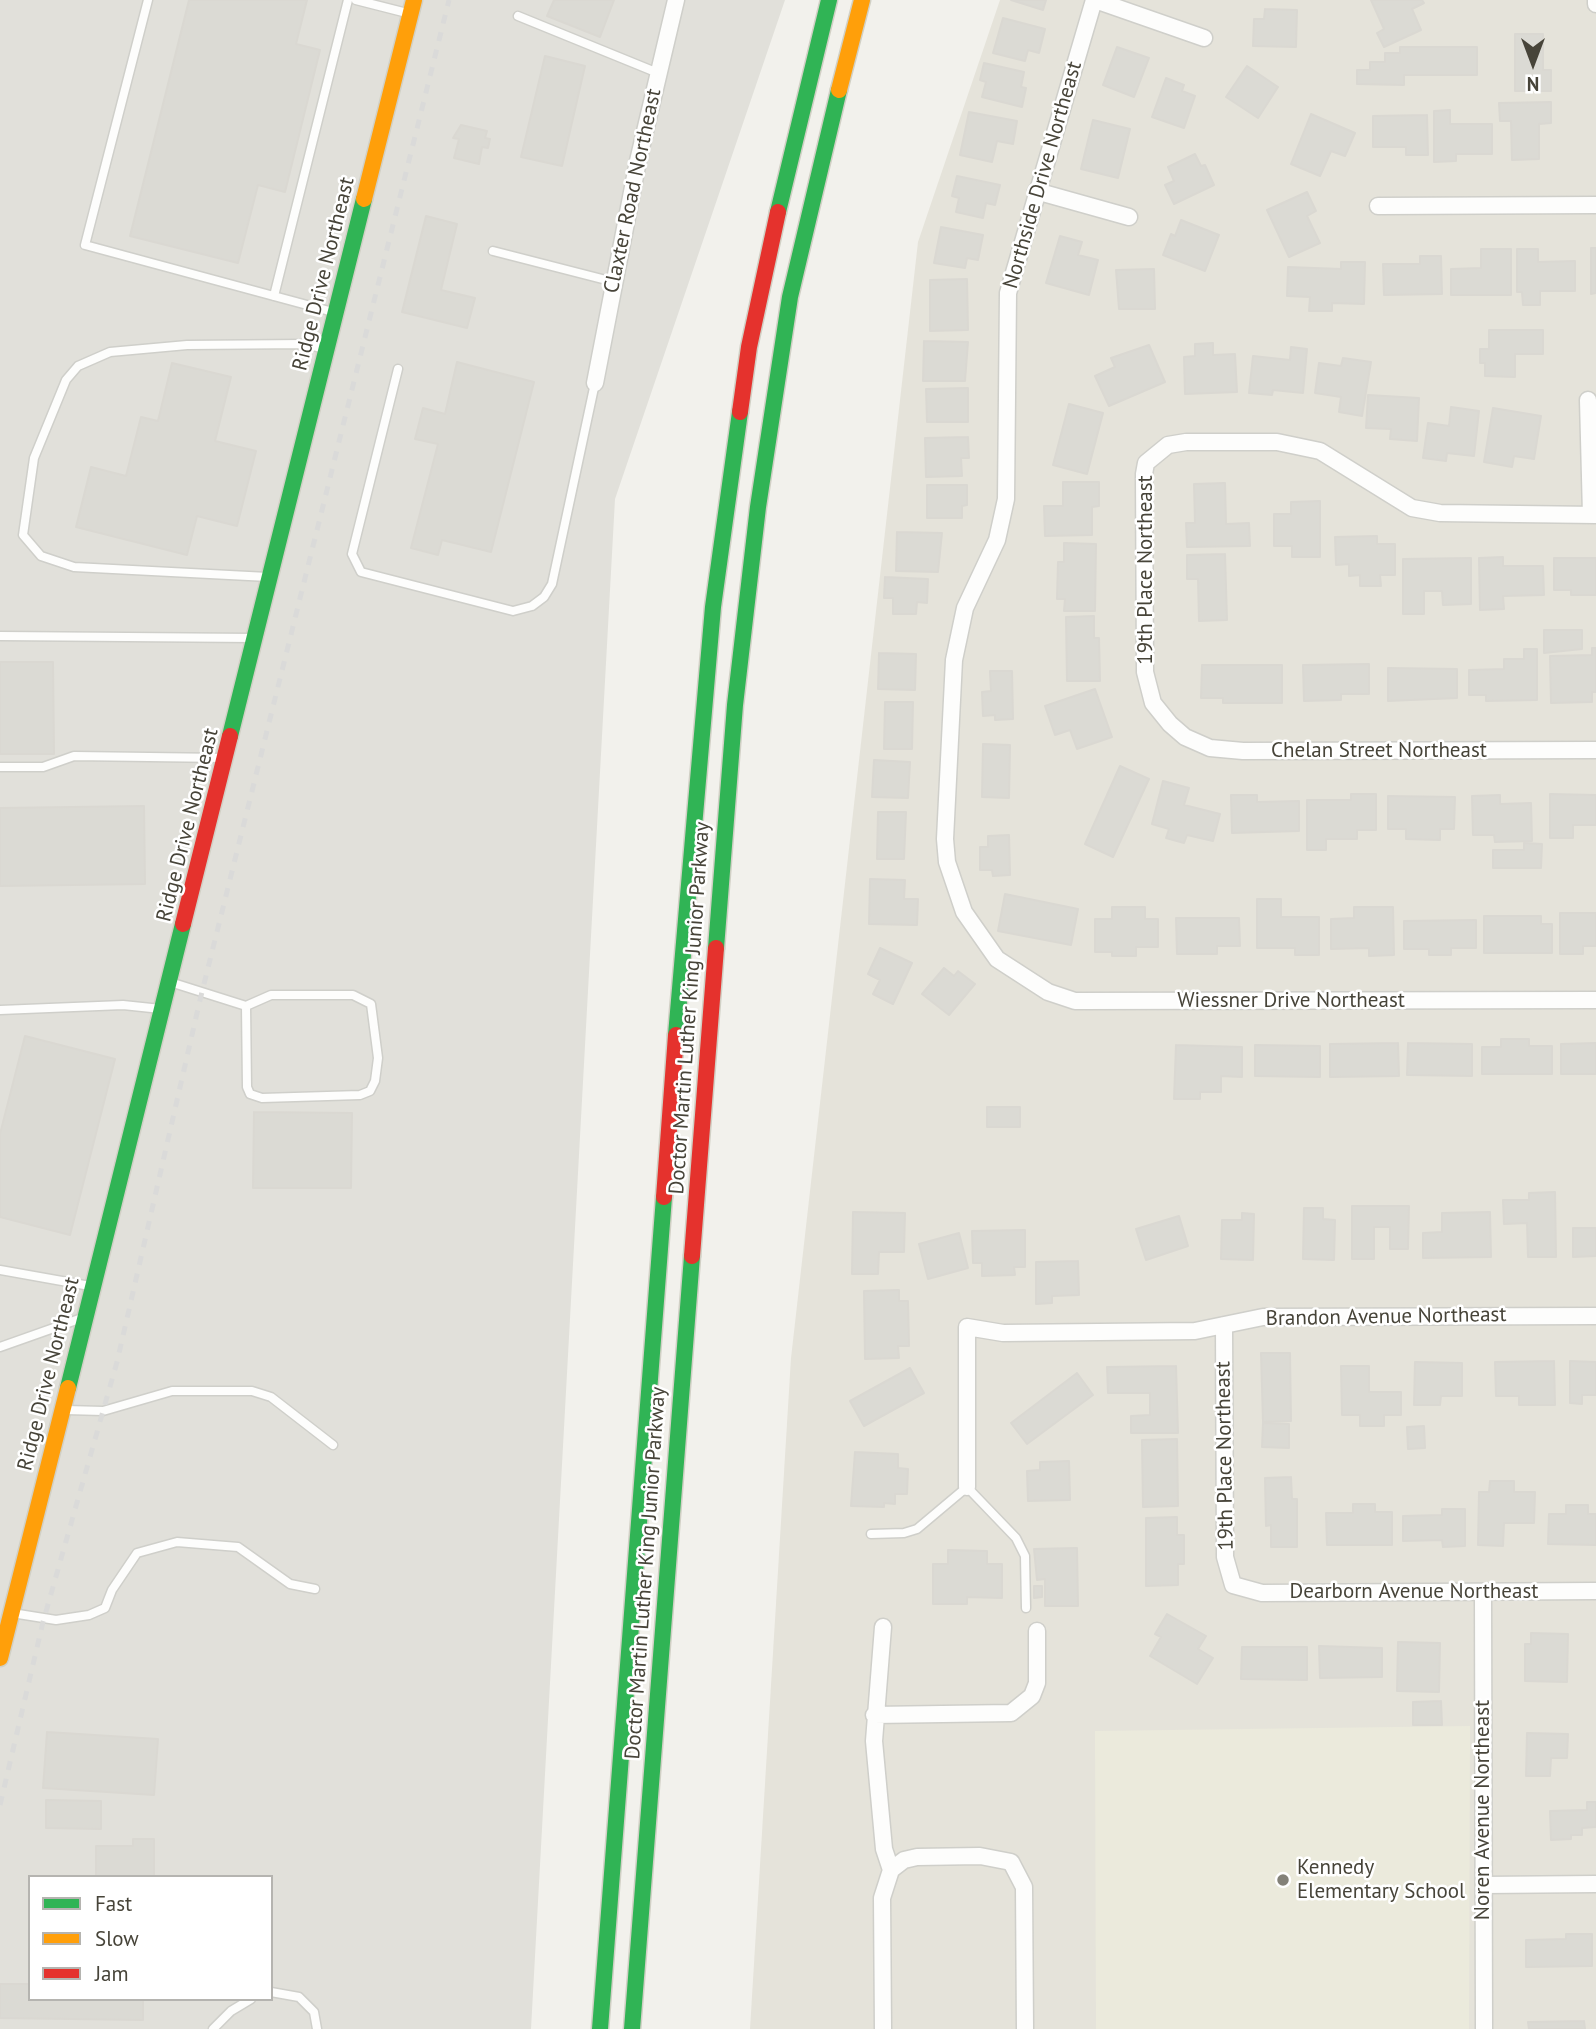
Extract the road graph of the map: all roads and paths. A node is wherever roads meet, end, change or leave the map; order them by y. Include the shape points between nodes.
1 (148, 0) edge
2 (348, 0) edge
3 (356, 0) edge
4 (676, 0) edge
5 (829, 0) edge
6 (862, 0) edge
7 (1094, 0) edge
8 (412, 7) edge
9 (518, 16) dead end
10 (1204, 38) dead end
11 (658, 73) junction
12 (1037, 191) junction
13 (1596, 205) edge
14 (1378, 206) dead end
15 (1129, 217) dead end
16 (493, 251) dead end
17 (614, 282) junction
18 (274, 296) junction
19 (336, 313) junction
20 (327, 350) junction
21 (398, 369) dead end
22 (596, 383) joint
23 (1588, 400) dead end
24 (1593, 515) edge
25 (271, 578) junction
26 (0, 636) edge
27 (257, 638) junction
28 (1170, 724) joint
29 (1596, 750) edge
30 (227, 758) junction
31 (0, 768) edge
32 (997, 959) joint
33 (170, 982) junction
34 (1596, 1000) edge
35 (246, 1006) junction
36 (163, 1009) junction
37 (0, 1010) edge
38 (0, 1270) edge
39 (93, 1286) junction
40 (1596, 1316) edge
41 (85, 1317) junction
42 (1224, 1325) junction
43 (0, 1347) edge
44 (61, 1410) junction
45 (332, 1445) dead end
46 (967, 1487) junction
47 (872, 1534) dead end
48 (1233, 1585) joint
49 (315, 1589) dead end
50 (1596, 1591) edge
51 (1483, 1592) junction
52 (1026, 1608) dead end
53 (11, 1613) junction
54 (883, 1627) dead end
55 (1037, 1631) dead end
56 (0, 1658) edge
57 (874, 1715) junction
58 (891, 1870) junction
59 (1596, 1884) edge
60 (1484, 1885) junction
61 (273, 1993) edge
62 (248, 2001) edge
63 (213, 2029) edge
64 (317, 2029) edge
65 (600, 2029) edge
66 (632, 2029) edge
67 (883, 2029) edge
68 (1025, 2029) edge
69 (1484, 2029) edge

1 - 18 lane via 85,245
2 - 18 lane
3 - 8 lane
4 - 11 street, Claxter Road Northeast
5 - 65 main road, Doctor Martin Luther King Junior Parkway via 794,136 752,334 713,607
6 - 66 main road, Doctor Martin Luther King Junior Parkway via 790,297 772,400 743,639
7 - 10 street
7 - 12 street, Northside Drive Northeast
8 - 19 main road, Ridge Drive Northeast
9 - 11 lane
11 - 17 street, Claxter Road Northeast
12 - 15 street
12 - 32 street, Northside Drive Northeast via 1008,293 1006,499 997,540 971,589 957,639 945,816 947,862 954,888 964,912
13 - 14 street
16 - 17 lane
17 - 22 street, Claxter Road Northeast
18 - 19 lane
19 - 20 main road, Ridge Drive Northeast
20 - 25 main road, Ridge Drive Northeast
20 - 25 lane via 305,344 110,352 78,366 66,380 34,458 23,535 41,556 74,567
21 - 22 lane via 352,554 361,572 513,611 532,606 552,584
23 - 24 street
24 - 28 street, 19th Place Northeast via 1440,513 1412,508 1320,451 1299,444 1168,444 1146,463 1144,474 1145,673 1153,702
25 - 27 main road, Ridge Drive Northeast
26 - 27 lane
27 - 30 main road, Ridge Drive Northeast
28 - 29 street, Chelan Street Northeast via 1210,748 1243,751
30 - 31 lane via 74,756 44,767
30 - 33 main road, Ridge Drive Northeast
32 - 34 street, Wiessner Drive Northeast via 1048,992 1075,1001
33 - 35 lane
33 - 36 main road, Ridge Drive Northeast
35 - 35 lane via 271,995 353,995 371,1004 378,1058 370,1091 262,1098 250,1094
36 - 37 lane via 123,1005
36 - 39 main road, Ridge Drive Northeast
38 - 39 lane
39 - 41 main road, Ridge Drive Northeast
40 - 42 street, Brandon Avenue Northeast via 1263,1317
41 - 43 lane
41 - 44 main road, Ridge Drive Northeast
42 - 46 street, Brandon Avenue Northeast via 1195,1331 1016,1333 967,1327
42 - 48 street, 19th Place Northeast via 1225,1557
44 - 45 lane via 103,1411 172,1391 252,1391 271,1396
44 - 53 main road, Ridge Drive Northeast via 14,1584
46 - 47 lane via 917,1529
46 - 52 lane via 1016,1538 1025,1556
48 - 51 street, Dearborn Avenue Northeast via 1262,1593
49 - 53 lane via 290,1584 238,1547 177,1542 137,1553 105,1608 89,1615 56,1620
50 - 51 street, Dearborn Avenue Northeast
51 - 60 street, Noren Avenue Northeast
53 - 56 main road, Ridge Drive Northeast
54 - 57 street
55 - 57 street via 1037,1683 1032,1696 1011,1713
57 - 58 street via 882,1838
58 - 67 street via 882,1898
58 - 68 street via 917,1857 980,1856 1011,1862 1024,1887
59 - 60 street
60 - 69 street, Noren Avenue Northeast
61 - 64 lane via 299,1997 314,2012
62 - 63 lane

